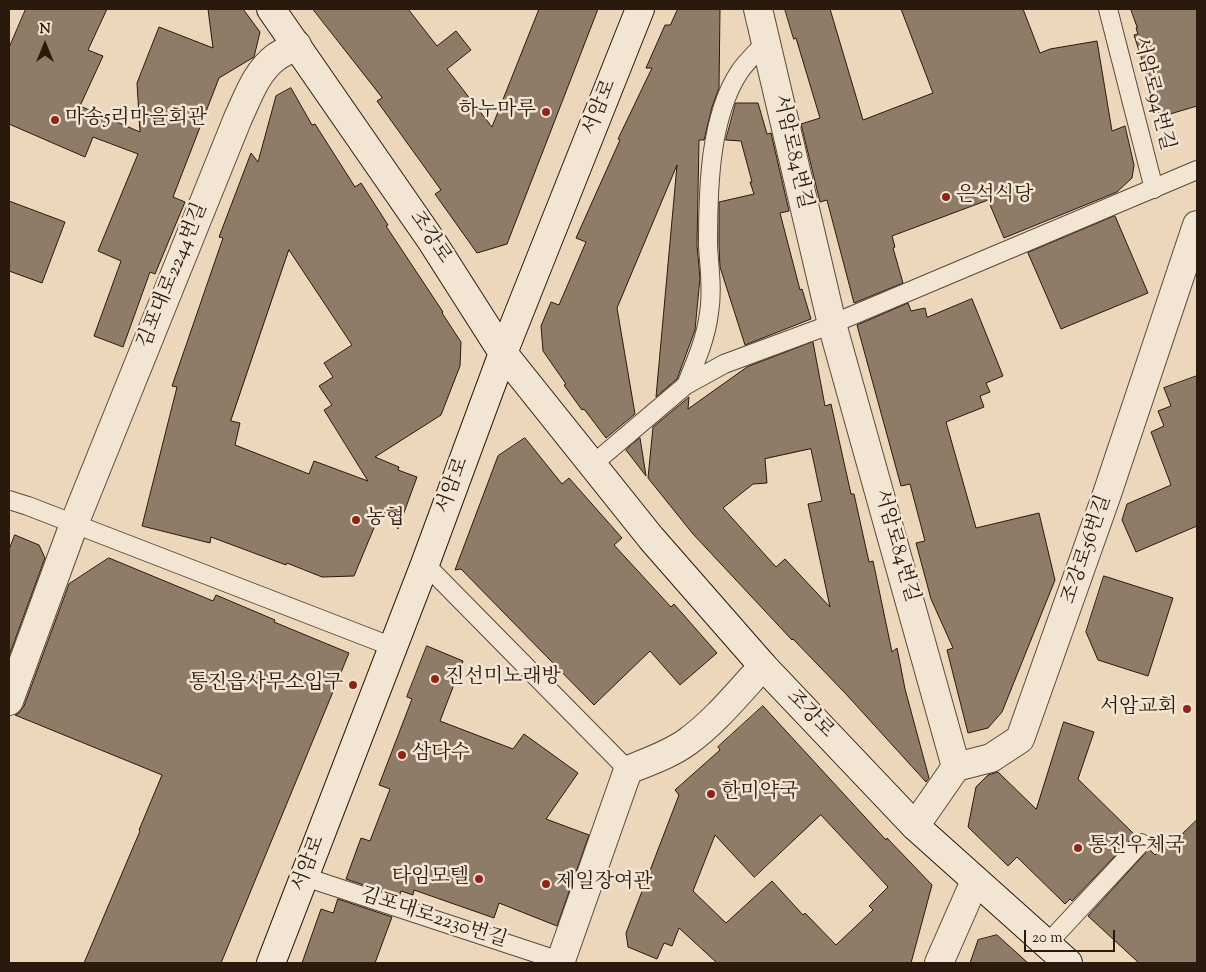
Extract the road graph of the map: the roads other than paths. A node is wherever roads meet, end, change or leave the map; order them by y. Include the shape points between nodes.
1 (271, 9) edge
2 (640, 9) edge
3 (758, 9) edge
4 (1108, 9) edge
5 (765, 43) junction
6 (297, 45) junction
7 (1197, 170) edge
8 (1154, 189) junction
9 (1197, 225) edge
10 (832, 324) junction
11 (503, 353) junction
12 (686, 385) junction
13 (593, 464) junction
14 (9, 500) edge
15 (74, 524) junction
16 (425, 564) junction
17 (393, 646) junction
18 (763, 666) junction
19 (9, 701) edge
20 (956, 768) junction
21 (628, 770) junction
22 (915, 826) junction
23 (1141, 843) dead end
24 (305, 877) junction
25 (975, 881) junction
26 (1046, 945) junction
27 (271, 963) edge
28 (562, 963) edge
29 (939, 963) edge
30 (1068, 963) edge

1 - 6 street, 조강로
2 - 11 street, 서암로
3 - 5 street, 서암로84번길
4 - 8 lane, 서암로94번길
5 - 10 street, 서암로84번길
5 - 12 lane via 740,71 719,122 710,167 710,312 703,344
6 - 11 street, 조강로 via 431,240
6 - 15 street, 김포대로2244번길 via 263,70 238,118
7 - 8 lane
8 - 10 lane
9 - 20 street, 조강로56번길 via 1098,522 1020,739 991,758
10 - 12 lane via 724,364
10 - 20 street, 서암로84번길
11 - 13 street, 조강로
11 - 16 street, 서암로
12 - 13 lane
13 - 18 street, 조강로 via 651,538
14 - 15 lane
15 - 17 lane
15 - 19 street, 김포대로2244번길
16 - 17 street, 서암로
16 - 21 lane
17 - 24 street, 서암로
18 - 21 street via 686,743
18 - 22 street, 조강로
20 - 22 street
21 - 28 street, 김포대로2230번길
22 - 25 street, 조강로
23 - 26 lane
24 - 27 street, 서암로
24 - 28 lane, 김포대로2230번길
25 - 26 street, 조강로
25 - 29 street
26 - 30 street, 조강로

